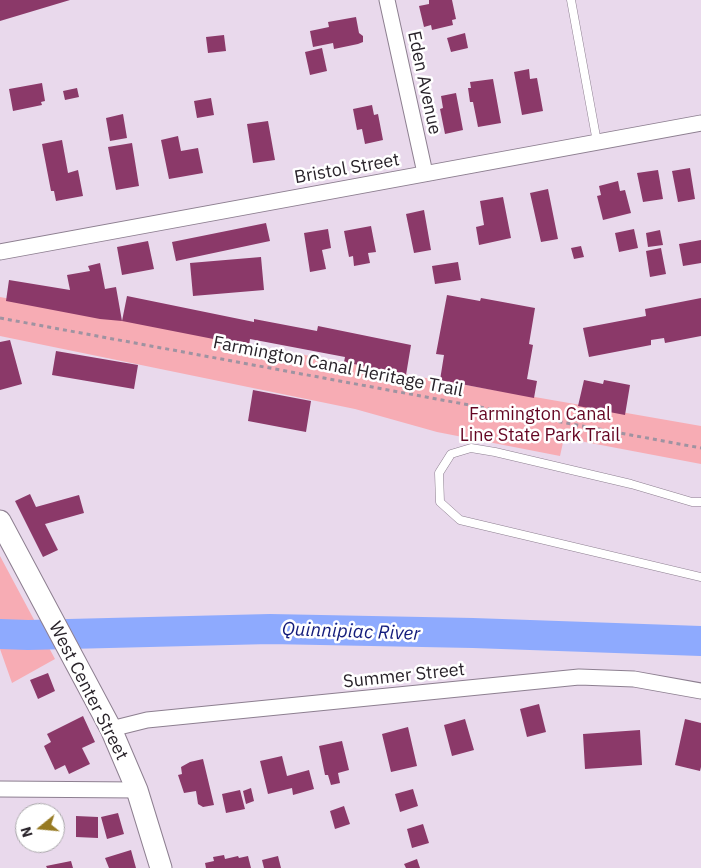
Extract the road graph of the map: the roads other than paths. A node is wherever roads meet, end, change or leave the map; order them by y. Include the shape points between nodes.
1 (387, 0) edge
2 (571, 0) edge
3 (701, 123) edge
4 (597, 142) junction
5 (425, 173) junction
6 (0, 252) edge
7 (701, 502) edge
8 (0, 521) edge
9 (701, 577) edge
10 (701, 691) edge
11 (111, 729) junction
12 (0, 789) edge
13 (137, 790) junction
14 (161, 868) edge

1 - 5 street, Eden Avenue
2 - 4 lane
3 - 4 street, Bristol Street
4 - 5 street, Bristol Street
5 - 6 street, Bristol Street
7 - 9 lane via 471,448 451,454 439,473 440,502 460,520
8 - 11 street, West Center Street
10 - 11 street, Summer Street via 634,679 579,677 147,720
11 - 13 street, West Center Street
12 - 13 street
13 - 14 street, West Center Street

